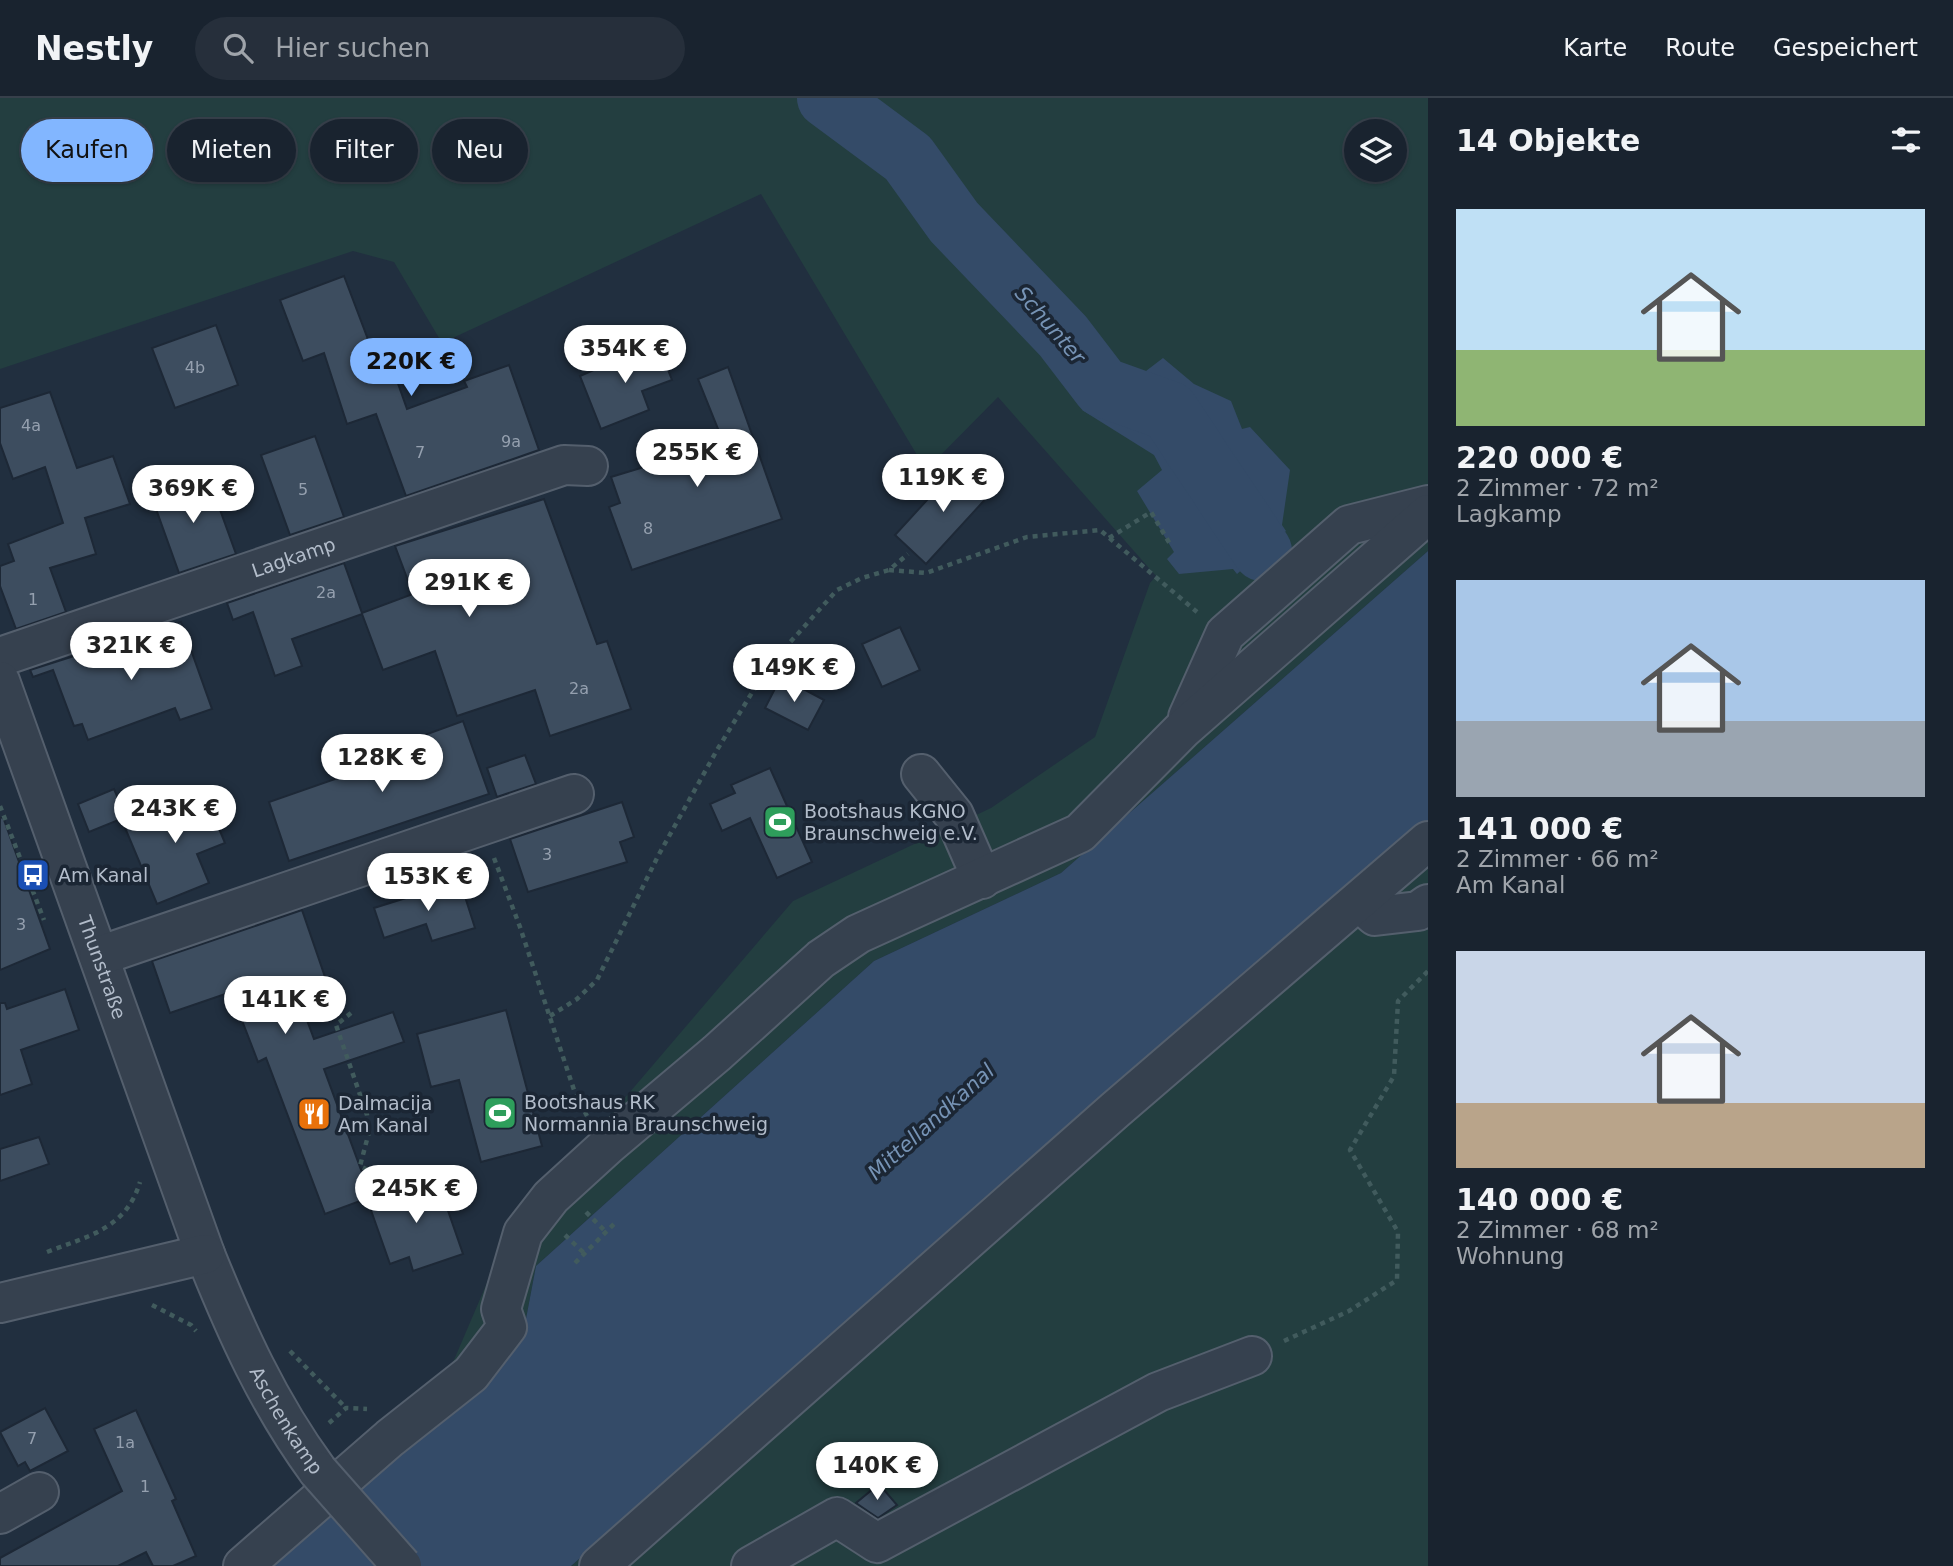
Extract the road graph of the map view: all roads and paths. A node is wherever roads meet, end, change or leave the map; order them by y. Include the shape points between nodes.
1 (588, 466) dead end
2 (1428, 505) edge
3 (1428, 514) edge
4 (1109, 538) junction
5 (1170, 544) dead end
6 (908, 554) dead end
7 (889, 570) junction
8 (1225, 634) junction
9 (0, 657) edge
10 (0, 681) edge
11 (1183, 729) junction
12 (921, 774) dead end
13 (574, 794) dead end
14 (0, 806) edge
15 (468, 830) junction
16 (1428, 841) edge
17 (982, 879) junction
18 (1359, 902) junction
19 (1428, 904) edge
20 (50, 933) dead end
21 (99, 956) junction
22 (1428, 971) edge
23 (351, 1013) dead end
24 (550, 1016) junction
25 (608, 1145) junction
26 (142, 1178) dead end
27 (394, 1190) dead end
28 (581, 1207) dead end
29 (617, 1221) dead end
30 (606, 1232) junction
31 (205, 1254) junction
32 (36, 1256) dead end
33 (575, 1263) dead end
34 (147, 1302) dead end
35 (0, 1303) edge
36 (198, 1334) dead end
37 (287, 1348) dead end
38 (1252, 1356) joint
39 (346, 1408) dead end
40 (39, 1492) dead end
41 (0, 1514) edge
42 (243, 1566) edge
43 (402, 1566) edge
44 (599, 1566) edge
45 (751, 1566) edge

1 - 9 street, Lagkamp via 564,465
2 - 8 street via 1349,525
3 - 11 street
4 - 5 path via 1151,512
4 - 7 path via 1100,530 1027,537 926,573
4 - 8 path
6 - 7 path
7 - 24 path via 837,590 785,648 718,750 658,856 597,979
8 - 11 street
10 - 21 street, Thunstraße
11 - 17 street via 1080,833
12 - 17 street via 954,814
13 - 15 street
14 - 20 path
15 - 21 street
15 - 24 path via 487,846 499,866
16 - 18 street
17 - 25 street via 858,934 821,959
18 - 19 street via 1375,916 1418,911
18 - 44 street via 1115,1110
21 - 31 street, Thunstraße
22 - 38 path via 1398,1001 1394,1076 1350,1150 1398,1232 1396,1280 1349,1311
23 - 27 path via 336,1025 367,1115 369,1132 360,1166
24 - 25 path via 575,1093
25 - 42 street via 551,1197 523,1233 501,1309 507,1327 471,1374
26 - 32 path via 135,1200 117,1222
28 - 30 path
29 - 30 path
30 - 33 path
31 - 35 street
31 - 43 street, Aschenkamp, bridge via 255,1371 296,1440
34 - 36 path via 191,1325
37 - 39 path
38 - 45 street via 1158,1392 877,1543 846,1511
40 - 41 street

